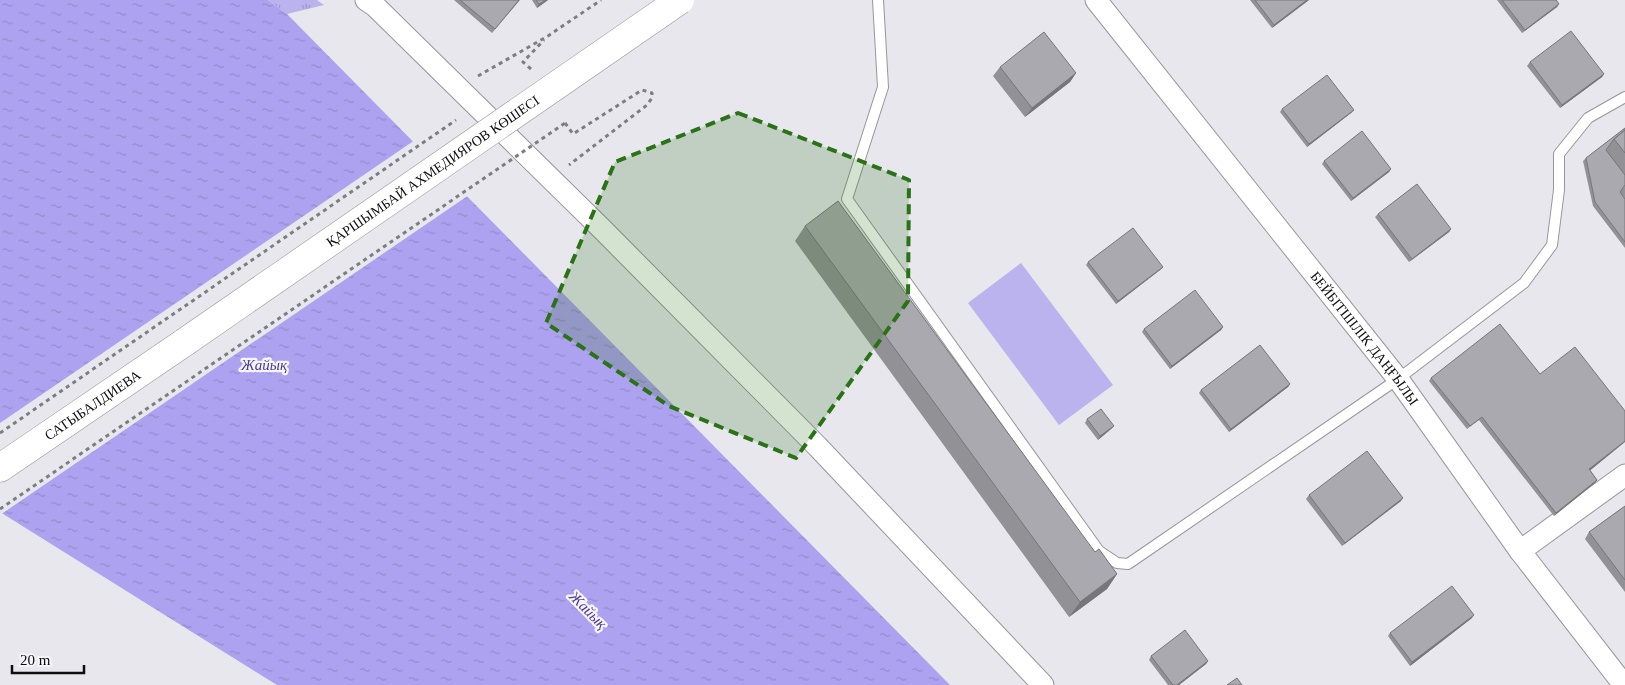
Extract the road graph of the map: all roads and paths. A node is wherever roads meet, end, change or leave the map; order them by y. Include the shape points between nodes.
1 (366, 0) edge
2 (601, 0) edge
3 (680, 0) edge
4 (878, 0) edge
5 (1096, 0) edge
6 (548, 36) junction
7 (531, 69) dead end
8 (458, 88) junction
9 (1625, 97) edge
10 (457, 120) dead end
11 (550, 178) junction
12 (185, 342) joint
13 (1398, 379) junction
14 (0, 433) edge
15 (0, 468) edge
16 (1625, 475) edge
17 (0, 509) edge
18 (1520, 551) junction
19 (1042, 685) edge
20 (1624, 685) edge

1 - 8 street
2 - 6 path
3 - 12 main road, ҚАРШЫМБАЙ АХМЕДИЯРОВ КӨШЕСІ, bridge
4 - 13 lane via 883,87 848,199 1099,551 1117,563 1128,564
5 - 13 street, БЕЙБІТШІЛІК ДАҢҒЫЛЫ
6 - 7 path via 523,62
6 - 8 path
8 - 11 street
9 - 13 lane via 1588,118 1559,154 1559,190 1552,245 1524,284
10 - 14 path, bridge
11 - 17 path, bridge via 647,105 652,93 642,90 573,134 565,123
11 - 19 street via 818,447
12 - 15 main road, САТЫБАЛДИЕВА
13 - 18 street, БЕЙБІТШІЛІК ДАҢҒЫЛЫ
16 - 18 street
18 - 20 street, БЕЙБІТШІЛІК ДАҢҒЫЛЫ

